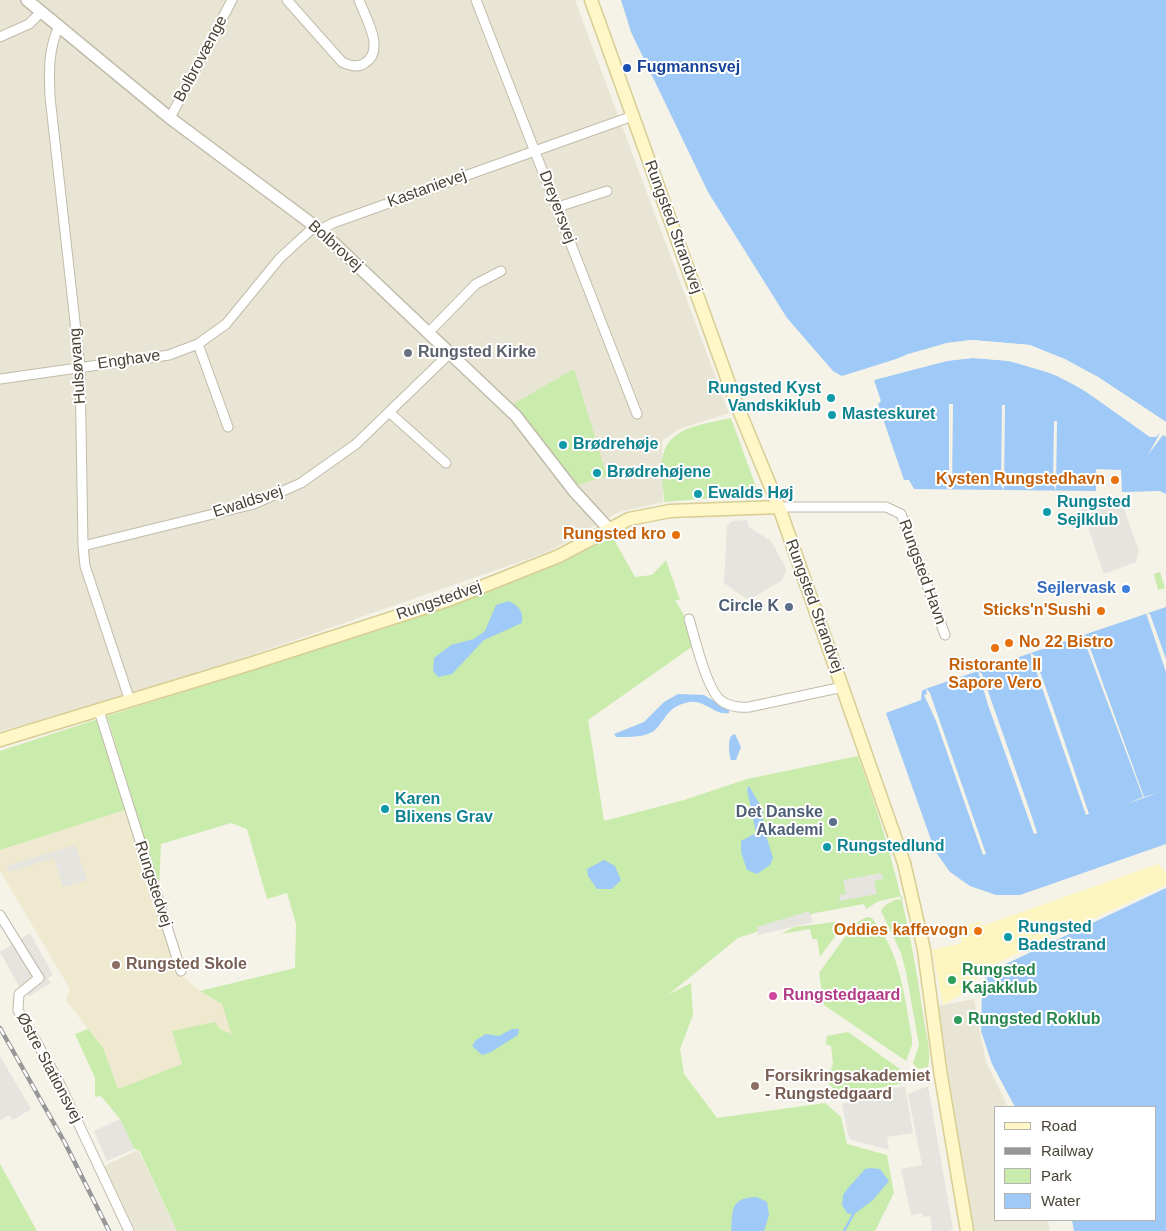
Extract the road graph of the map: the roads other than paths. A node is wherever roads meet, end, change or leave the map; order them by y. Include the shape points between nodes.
1 (27, 0) edge
2 (232, 0) edge
3 (287, 0) edge
4 (359, 0) edge
5 (476, 0) edge
6 (591, 0) edge
7 (41, 12) junction
8 (59, 26) junction
9 (0, 38) edge
10 (633, 116) junction
11 (170, 118) junction
12 (535, 151) junction
13 (606, 191) dead end
14 (558, 207) junction
15 (318, 228) junction
16 (501, 271) dead end
17 (428, 333) junction
18 (198, 344) junction
19 (450, 353) junction
20 (80, 367) junction
21 (0, 379) edge
22 (389, 412) junction
23 (637, 414) dead end
24 (228, 427) dead end
25 (446, 463) dead end
26 (779, 507) junction
27 (608, 528) junction
28 (84, 546) junction
29 (689, 619) dead end
30 (945, 634) dead end
31 (843, 688) junction
32 (130, 701) junction
33 (99, 711) junction
34 (0, 740) edge
35 (0, 915) edge
36 (181, 971) dead end
37 (129, 1231) edge
38 (967, 1231) edge

1 - 7 street, Bolbrovej
2 - 11 street, Bolbrovænge
3 - 4 street via 342,62 360,66 371,58 375,47
5 - 12 street, Dreyersvej
6 - 10 main road, Rungsted Strandvej
7 - 8 street, Bolbrovej
7 - 9 street via 29,24
8 - 11 street, Bolbrovej
8 - 20 street, Hulsøvang via 52,40 49,62 50,97
10 - 12 street
10 - 26 main road, Rungsted Strandvej via 736,403
11 - 15 street, Bolbrovej
12 - 14 street, Dreyersvej
12 - 15 street, Kastanievej
13 - 14 street
14 - 23 street, Dreyersvej
15 - 17 street, Bolbrovej
15 - 18 street, Enghave via 280,258 226,324
16 - 17 street via 476,284
17 - 19 street, Bolbrovej
18 - 20 street, Enghave via 169,355
18 - 24 street
19 - 22 street, Ewaldsvej
19 - 27 street, Bolbrovej via 521,422
20 - 21 street, Enghave
20 - 28 street, Hulsøvang
22 - 25 street
22 - 28 street, Ewaldsvej via 330,465 276,495 254,504
26 - 27 main road, Rungstedvej via 655,513
26 - 30 street, Rungsted Havn via 886,507 901,514
26 - 31 main road, Rungsted Strandvej
27 - 32 main road, Rungstedvej via 559,556 454,598
28 - 32 street, Hulsøvang via 86,566
29 - 31 street via 712,690 721,702 736,708 750,707
31 - 38 main road, Rungsted Strandvej via 890,821 911,892 924,950
32 - 33 main road, Rungstedvej
33 - 34 main road, Rungstedvej
33 - 36 street, Rungstedvej
35 - 37 street, Østre Stationsvej via 39,978 19,994 18,1010 57,1078

